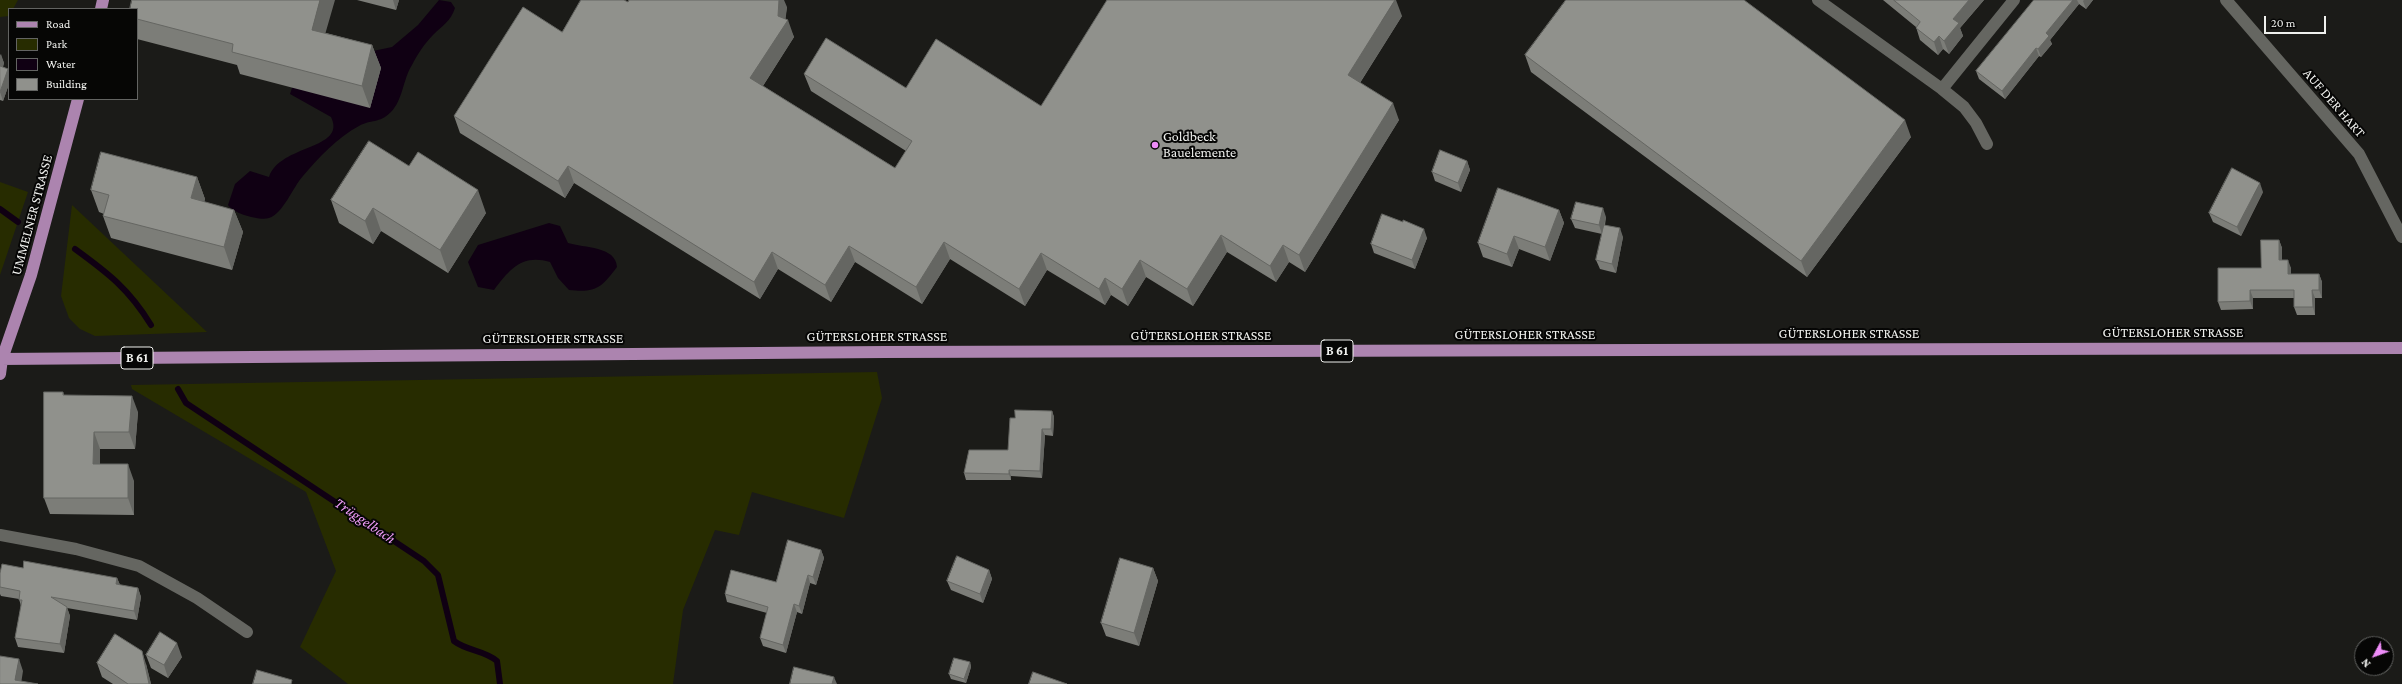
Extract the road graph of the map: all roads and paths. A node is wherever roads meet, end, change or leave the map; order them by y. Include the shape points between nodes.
1 (1818, 0) edge
2 (2014, 0) edge
3 (2226, 0) edge
4 (1942, 89) junction
5 (78, 100) edge
6 (1987, 144) dead end
7 (2402, 236) edge
8 (2402, 348) edge
9 (1, 359) edge
10 (0, 374) edge
11 (0, 535) edge
12 (247, 632) dead end

1 - 4 street
2 - 4 street
3 - 7 street, AUF DER HART via 2359,154
4 - 6 street via 1964,107
5 - 9 main road, UMMELNER STRASSE via 31,275
8 - 9 main road, GÜTERSLOHER STRASSE / B 61 via 885,352
9 - 10 main road, UMMELNER STRASSE
11 - 12 street via 76,549 139,566 198,598

